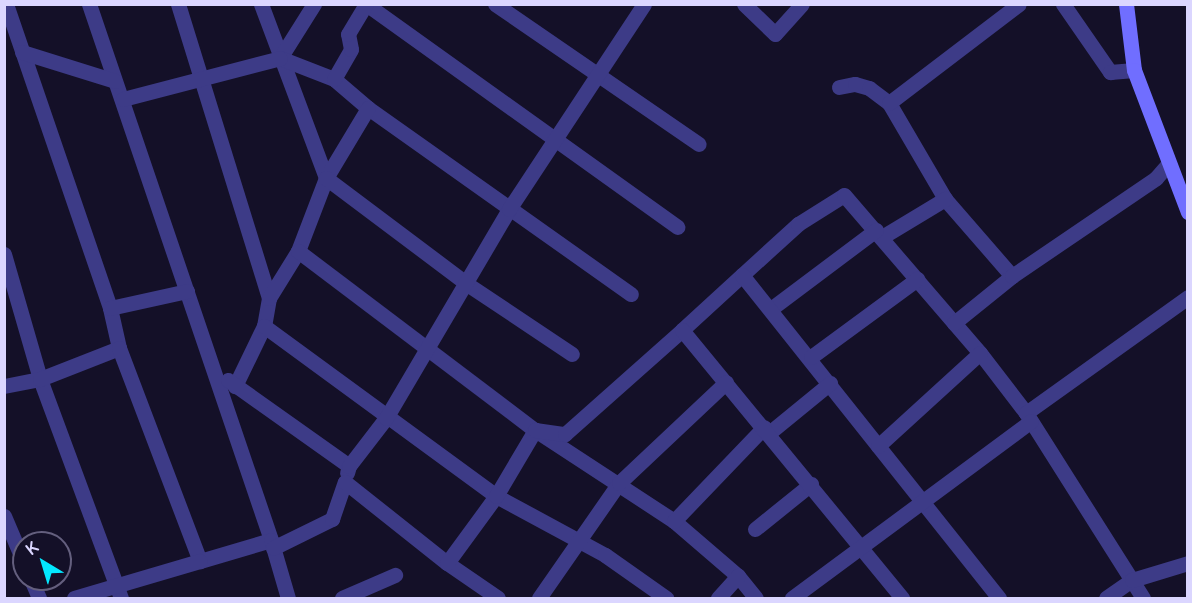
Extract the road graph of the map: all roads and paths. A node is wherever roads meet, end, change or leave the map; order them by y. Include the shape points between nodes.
1 (6, 4) edge
2 (89, 4) edge
3 (178, 4) edge
4 (261, 4) edge
5 (314, 4) edge
6 (366, 4) edge
7 (495, 4) edge
8 (744, 4) edge
9 (802, 4) edge
10 (1019, 4) edge
11 (1063, 4) edge
12 (1126, 4) edge
13 (639, 6) edge
14 (22, 52) junction
15 (280, 58) junction
16 (1134, 70) junction
17 (596, 73) junction
18 (201, 77) junction
19 (334, 80) junction
20 (115, 81) junction
21 (839, 87) dead end
22 (123, 99) junction
23 (889, 103) junction
24 (368, 108) junction
25 (553, 141) junction
26 (699, 144) dead end
27 (1168, 164) junction
28 (326, 178) junction
29 (945, 199) junction
30 (509, 209) junction
31 (1188, 212) edge
32 (677, 227) dead end
33 (879, 233) junction
34 (298, 251) junction
35 (4, 254) edge
36 (742, 274) junction
37 (1012, 276) junction
38 (917, 279) junction
39 (467, 284) junction
40 (187, 291) junction
41 (632, 294) dead end
42 (1188, 297) edge
43 (269, 298) junction
44 (110, 308) junction
45 (772, 308) junction
46 (954, 323) junction
47 (264, 326) junction
48 (682, 330) junction
49 (119, 348) junction
50 (427, 351) junction
51 (980, 353) junction
52 (572, 354) dead end
53 (811, 357) junction
54 (213, 368) junction
55 (40, 379) junction
56 (726, 382) junction
57 (830, 383) junction
58 (4, 386) edge
59 (235, 386) junction
60 (1028, 417) junction
61 (386, 418) junction
62 (535, 430) junction
63 (766, 430) junction
64 (878, 446) junction
65 (349, 466) junction
66 (345, 482) junction
67 (619, 483) junction
68 (811, 484) junction
69 (496, 496) junction
70 (921, 501) junction
71 (4, 516) edge
72 (674, 521) junction
73 (755, 528) dead end
74 (12, 535) edge
75 (578, 542) junction
76 (272, 544) junction
77 (861, 546) junction
78 (200, 561) junction
79 (447, 563) junction
80 (1188, 563) edge
81 (395, 575) dead end
82 (738, 576) junction
83 (1132, 580) junction
84 (119, 593) edge
85 (375, 593) edge
86 (74, 598) edge
87 (288, 598) edge
88 (342, 598) edge
89 (498, 598) edge
90 (539, 598) edge
91 (666, 598) edge
92 (718, 598) edge
93 (756, 598) edge
94 (792, 598) edge
95 (902, 598) edge
96 (999, 598) edge
97 (1106, 598) edge
98 (1143, 598) edge

1 - 14 street
2 - 20 street
3 - 18 street
4 - 15 street
5 - 15 street
6 - 19 street via 348,34 351,49
6 - 25 street
7 - 17 street
8 - 9 street via 776,34
10 - 23 street
11 - 16 street via 1110,72
12 - 16 main road
13 - 17 street
14 - 20 street
14 - 44 street
15 - 18 street
15 - 19 street
15 - 28 street
16 - 27 main road
17 - 25 street
17 - 26 street
18 - 22 street
18 - 43 street
19 - 24 street
20 - 22 street
21 - 23 street via 855,84 869,88
22 - 40 street
23 - 29 street
24 - 28 street
24 - 30 street
25 - 30 street
25 - 32 street
27 - 31 main road
27 - 37 street via 1156,178
28 - 34 street
28 - 39 street
29 - 33 street
29 - 37 street
30 - 39 street
30 - 41 street
33 - 36 street via 844,195 798,224
33 - 38 street
33 - 45 street
34 - 43 street
34 - 50 street
35 - 55 street
36 - 45 street
36 - 48 street
37 - 46 street
38 - 46 street
38 - 53 street
39 - 50 street
39 - 52 street
40 - 44 street
40 - 54 street
42 - 60 street
43 - 47 street
44 - 49 street
45 - 53 street
46 - 51 street
47 - 59 street
47 - 61 street
48 - 56 street
48 - 62 street via 566,434
49 - 55 street
49 - 78 street
50 - 61 street
50 - 62 street
51 - 60 street
51 - 64 street
53 - 57 street
54 - 59 street
54 - 76 street
55 - 58 street
55 - 84 street
56 - 63 street
56 - 67 street
57 - 63 street
57 - 64 street
59 - 65 street
60 - 70 street
60 - 83 street
61 - 65 street
61 - 69 street
62 - 67 street
62 - 69 street
63 - 68 street
63 - 72 street
64 - 70 street
65 - 66 street
66 - 76 street via 332,519
66 - 79 street
67 - 72 street
67 - 75 street
68 - 73 street
68 - 77 street
69 - 75 street
69 - 79 street
70 - 77 street
70 - 96 street
71 - 74 street
72 - 82 street
75 - 90 street
75 - 91 street via 605,555
76 - 78 street
76 - 87 street
77 - 94 street
77 - 95 street
78 - 84 street
79 - 89 street
80 - 83 street
81 - 85 street
82 - 92 street
82 - 93 street
83 - 97 street
83 - 98 street
84 - 86 street
85 - 88 street

